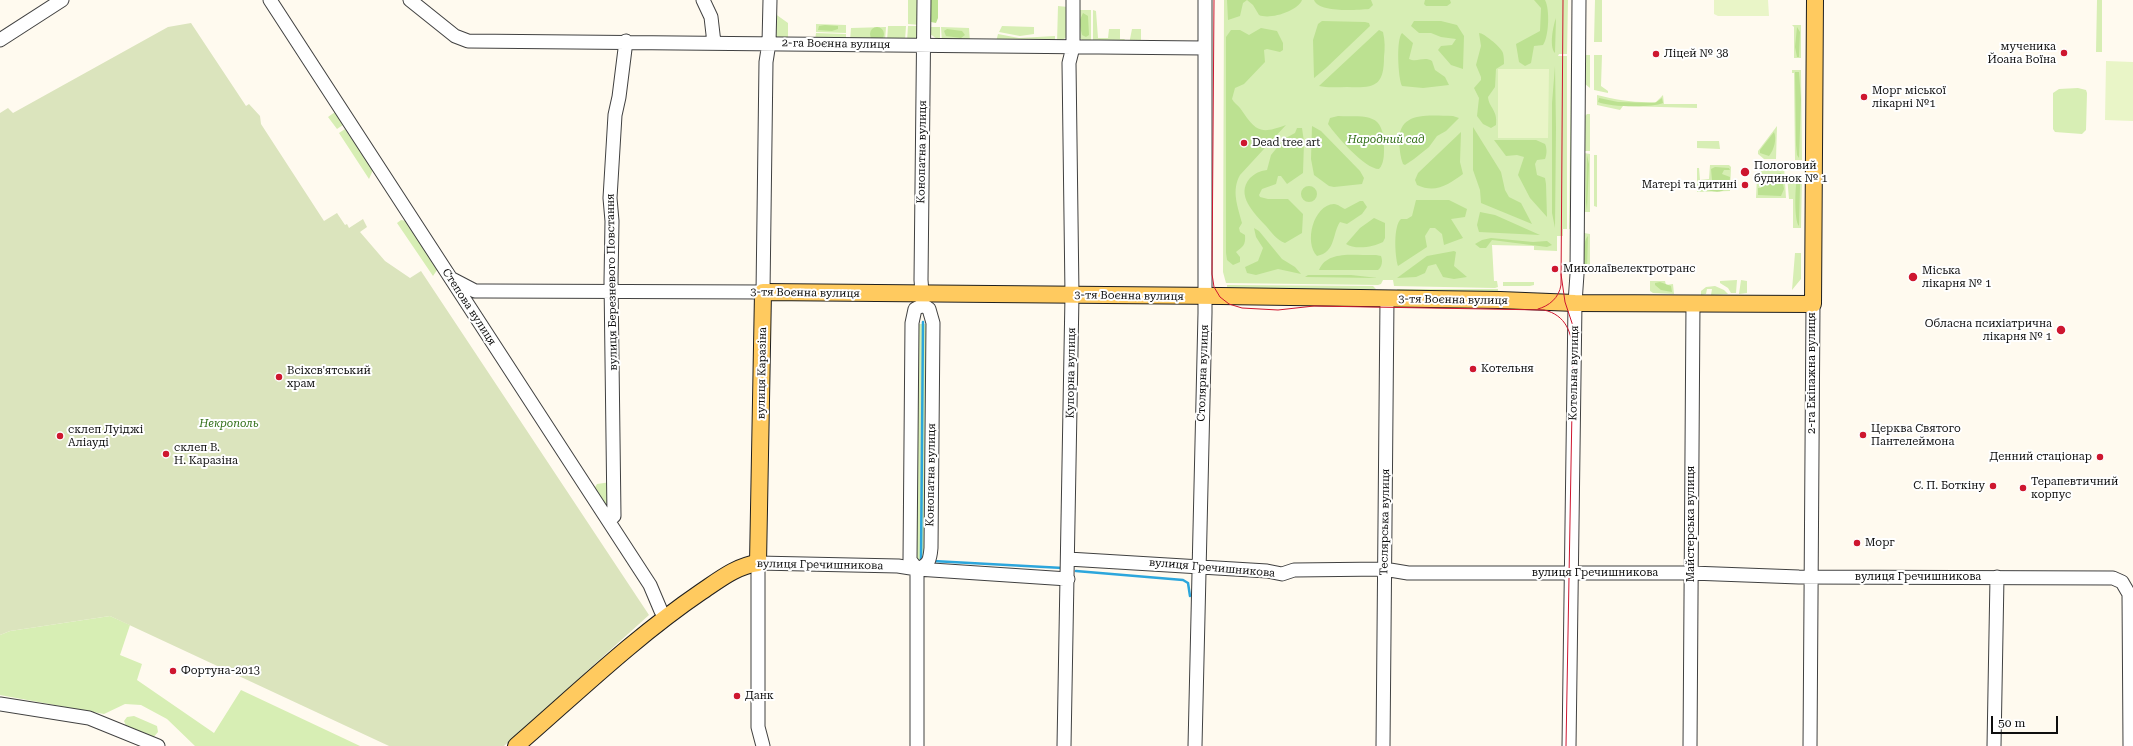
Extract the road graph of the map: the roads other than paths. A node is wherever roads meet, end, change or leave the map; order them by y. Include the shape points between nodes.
1 (62, 0) edge
2 (270, 0) edge
3 (410, 0) edge
4 (703, 0) edge
5 (770, 0) edge
6 (924, 0) edge
7 (1073, 0) edge
8 (1205, 0) edge
9 (1580, 0) edge
10 (1816, 0) edge
11 (0, 40) edge
12 (626, 41) junction
13 (714, 42) junction
14 (769, 43) junction
15 (923, 45) junction
16 (1073, 47) junction
17 (1204, 48) junction
18 (448, 277) junction
19 (611, 291) junction
20 (763, 292) junction
21 (1072, 295) junction
22 (1205, 296) junction
23 (922, 299) junction
24 (1387, 299) junction
25 (1575, 303) junction
26 (1693, 303) junction
27 (1813, 304) junction
28 (608, 520) junction
29 (1068, 559) junction
30 (758, 563) junction
31 (1198, 566) junction
32 (917, 569) junction
33 (1384, 570) junction
34 (1570, 572) junction
35 (1691, 573) junction
36 (1997, 577) junction
37 (1068, 578) junction
38 (1812, 578) junction
39 (666, 616) junction
40 (0, 704) edge
41 (158, 746) edge
42 (516, 746) edge
43 (763, 746) edge
44 (917, 746) edge
45 (1064, 746) edge
46 (1195, 746) edge
47 (1383, 746) edge
48 (1569, 746) edge
49 (1690, 746) edge
50 (1810, 746) edge
51 (1994, 746) edge
52 (2130, 746) edge

1 - 11 street
2 - 18 street, Степова вулиця
3 - 12 street, 2-га Воєнна вулиця via 455,36 468,41
4 - 13 street via 711,17
5 - 14 street, вулиця Каразіна
6 - 15 street, Конопатна вулиця
7 - 16 street, Купорна вулиця
8 - 17 street, Столярна вулиця
9 - 25 street, Котельна вулиця
10 - 27 main road, 2-га Екіпажна вулиця
12 - 13 street, 2-га Воєнна вулиця
12 - 19 street, вулиця Березневого Повстання via 615,115 610,198
13 - 14 street, 2-га Воєнна вулиця
14 - 15 street, 2-га Воєнна вулиця
14 - 20 street, вулиця Каразіна via 766,62
15 - 16 street, 2-га Воєнна вулиця
15 - 23 street, Конопатна вулиця
16 - 17 street, 2-га Воєнна вулиця
16 - 21 street, Купорна вулиця via 1069,63
17 - 22 street, Столярна вулиця
18 - 19 street, 3-тя Воєнна вулиця via 475,291
18 - 28 street, Степова вулиця
19 - 20 street, 3-тя Воєнна вулиця
19 - 28 street, вулиця Березневого Повстання via 614,516
20 - 23 main road, 3-тя Воєнна вулиця
20 - 30 main road, вулиця Каразіна
21 - 22 main road, 3-тя Воєнна вулиця
21 - 23 main road, 3-тя Воєнна вулиця
21 - 29 street, Купорна вулиця
22 - 24 main road, 3-тя Воєнна вулиця
22 - 31 street, Столярна вулиця
23 - 32 street, Конопатна вулиця via 915,310 912,323 910,560
23 - 32 street, Конопатна вулиця via 930,309 933,323 931,548 930,561 926,566
24 - 25 main road, 3-тя Воєнна вулиця
24 - 33 street, Теслярська вулиця
25 - 26 main road, 3-тя Воєнна вулиця
25 - 34 street, Котельна вулиця
26 - 27 main road, 3-тя Воєнна вулиця
26 - 35 street, Майстерська вулиця
27 - 38 street, 2-га Екіпажна вулиця
28 - 39 street, Степова вулиця via 650,585
29 - 31 street, вулиця Гречишникова
29 - 37 street, Купорна вулиця
30 - 32 street, вулиця Гречишникова via 898,566
30 - 39 main road, вулиця Гречишникова via 747,564 731,572
30 - 43 street, вулиця Каразіна via 758,727
31 - 33 street, вулиця Гречишникова via 1282,574 1294,570
31 - 46 street, Столярна вулиця
32 - 37 street, вулиця Гречишникова
32 - 44 street, Конопатна вулиця
33 - 34 street, вулиця Гречишникова via 1408,573
33 - 47 street, Теслярська вулиця
34 - 35 street, вулиця Гречишникова
34 - 48 street, Котельна вулиця
35 - 38 street, вулиця Гречишникова
35 - 49 street, Майстерська вулиця
36 - 38 street, вулиця Гречишникова
36 - 51 street
36 - 52 street, вулиця Гречишникова via 2113,578 2122,582 2129,594
37 - 45 street, Купорна вулиця
38 - 50 street, 2-га Екіпажна вулиця
39 - 42 main road, вулиця Гречишникова
40 - 41 street via 89,718

